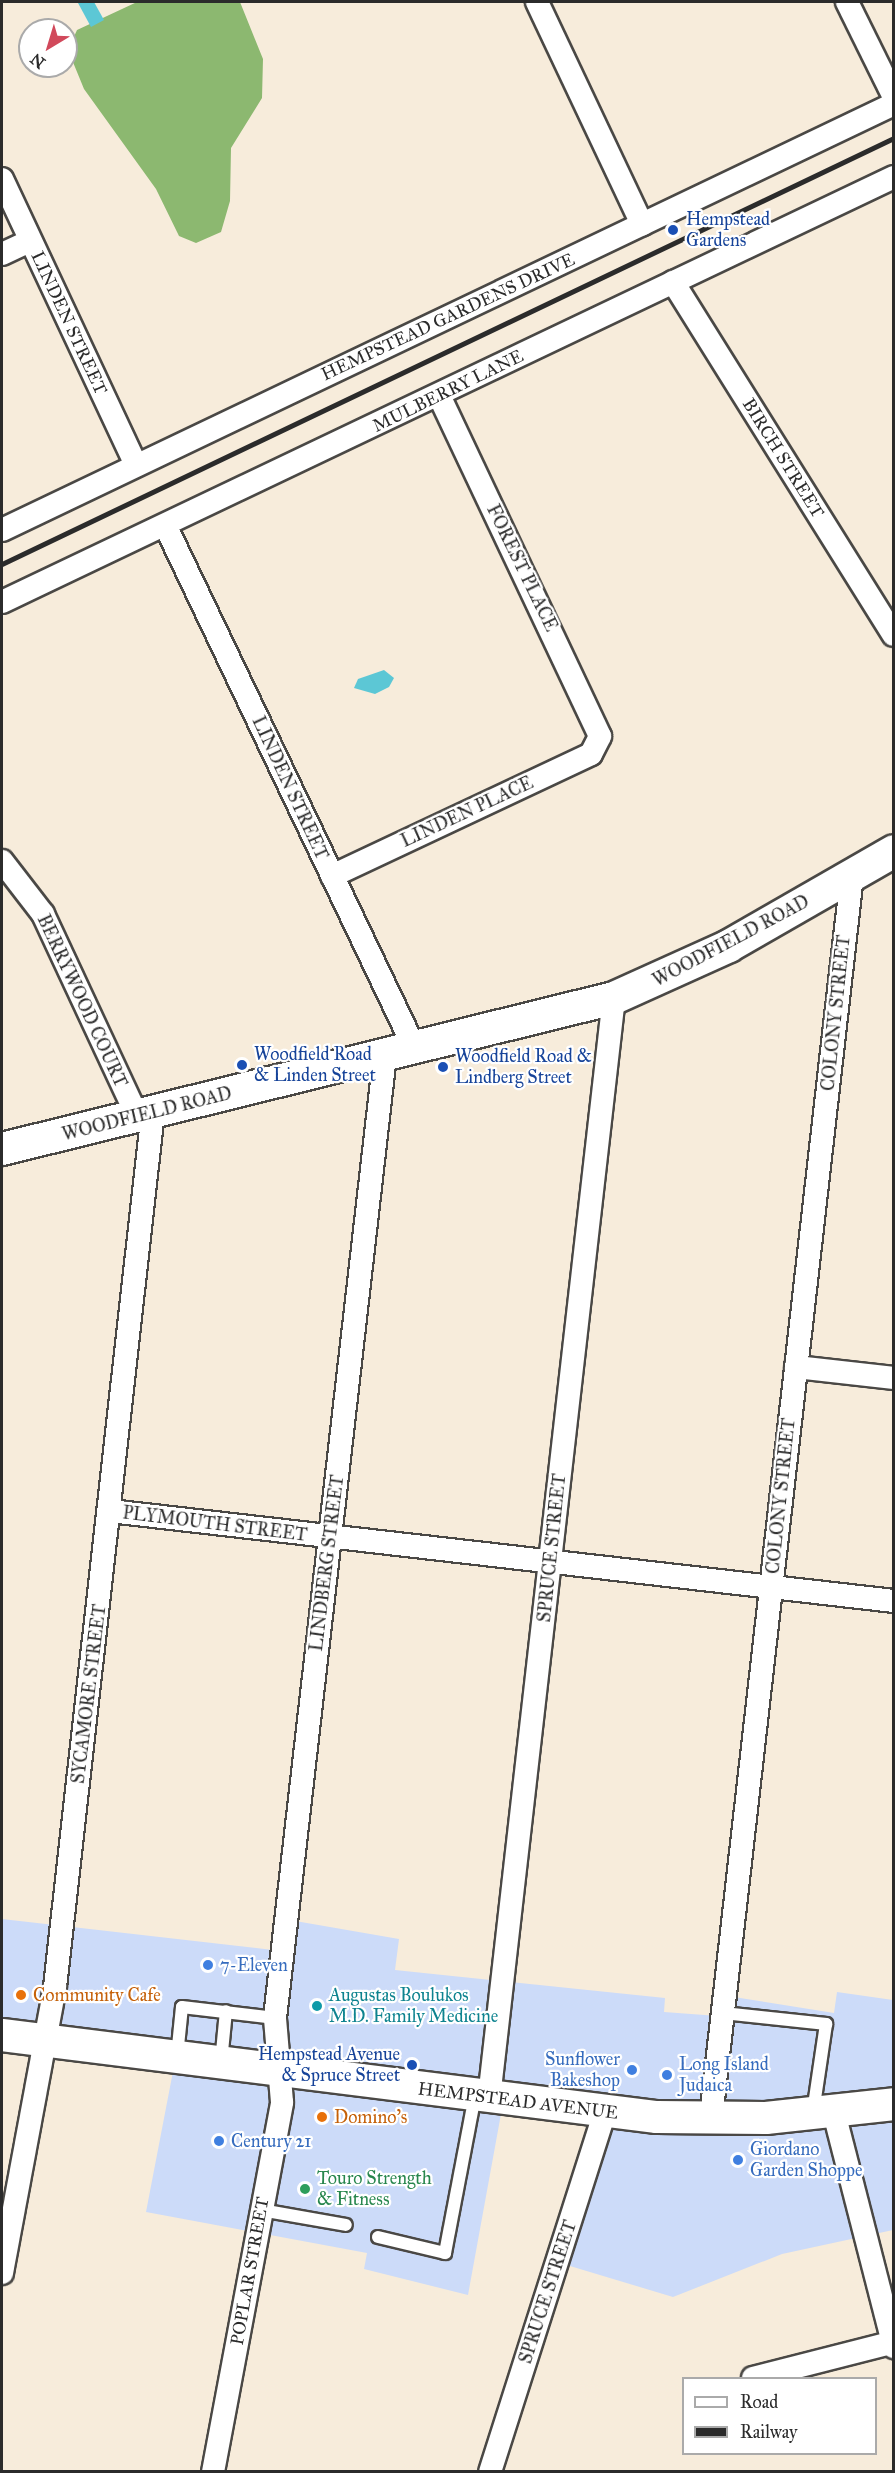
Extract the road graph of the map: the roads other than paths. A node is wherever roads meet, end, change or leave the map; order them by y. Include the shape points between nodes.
1 (537, 2) edge
2 (847, 2) edge
3 (894, 97) edge
4 (894, 104) edge
5 (894, 177) edge
6 (2, 179) edge
7 (642, 224) junction
8 (30, 241) junction
9 (2, 254) edge
10 (673, 282) junction
11 (439, 395) junction
12 (136, 465) junction
13 (166, 526) junction
14 (2, 530) edge
15 (2, 602) edge
16 (894, 634) edge
17 (598, 743) joint
18 (894, 851) edge
19 (2, 861) edge
20 (332, 876) junction
21 (852, 876) junction
22 (614, 998) junction
23 (400, 1053) junction
24 (145, 1114) junction
25 (2, 1149) edge
26 (796, 1367) junction
27 (894, 1378) edge
28 (110, 1511) junction
29 (330, 1537) junction
30 (550, 1561) junction
31 (771, 1587) junction
32 (894, 1601) edge
33 (226, 2012) junction
34 (723, 2013) junction
35 (275, 2018) junction
36 (2, 2035) edge
37 (45, 2041) junction
38 (177, 2058) junction
39 (221, 2063) junction
40 (281, 2070) junction
41 (482, 2097) junction
42 (894, 2104) edge
43 (823, 2110) junction
44 (604, 2112) junction
45 (711, 2117) junction
46 (261, 2210) junction
47 (346, 2225) dead end
48 (378, 2237) dead end
49 (2, 2273) edge
50 (893, 2344) edge
51 (761, 2377) edge
52 (213, 2472) edge
53 (490, 2472) edge

1 - 7 street
2 - 3 street
4 - 7 street, HEMPSTEAD GARDENS DRIVE
5 - 10 street, MULBERRY LANE
6 - 8 street, LINDEN STREET
7 - 12 street, HEMPSTEAD GARDENS DRIVE
8 - 9 street
8 - 12 street, LINDEN STREET
10 - 11 street, MULBERRY LANE
10 - 16 street, BIRCH STREET
11 - 13 street, MULBERRY LANE
11 - 17 street, FOREST PLACE via 596,722
12 - 14 street, HEMPSTEAD GARDENS DRIVE
13 - 15 street, MULBERRY LANE
13 - 20 street, LINDEN STREET
17 - 20 street, LINDEN PLACE via 591,754
18 - 21 main road, WOODFIELD ROAD
19 - 24 street, BERRYWOOD COURT via 43,914
20 - 23 street, LINDEN STREET
21 - 22 main road, WOODFIELD ROAD via 729,946
21 - 26 street, COLONY STREET
22 - 23 main road, WOODFIELD ROAD
22 - 30 street, SPRUCE STREET
23 - 24 main road, WOODFIELD ROAD
23 - 29 street, LINDBERG STREET
24 - 25 main road, WOODFIELD ROAD
24 - 28 street, SYCAMORE STREET
26 - 27 street
26 - 31 street, COLONY STREET
28 - 29 street, PLYMOUTH STREET
28 - 37 street, SYCAMORE STREET
29 - 30 street, PLYMOUTH STREET
29 - 35 street, LINDBERG STREET
30 - 31 street, PLYMOUTH STREET
30 - 41 street, SPRUCE STREET
31 - 32 street, PLYMOUTH STREET
31 - 34 street, COLONY STREET
33 - 35 lane
33 - 38 lane via 182,2007
33 - 39 lane
34 - 43 lane via 826,2024
34 - 45 street, COLONY STREET
35 - 40 street, LINDBERG STREET
36 - 37 main road, HEMPSTEAD AVENUE
37 - 38 main road, HEMPSTEAD AVENUE
37 - 49 street, SYCAMORE STREET
38 - 39 main road, HEMPSTEAD AVENUE
39 - 40 main road, HEMPSTEAD AVENUE
40 - 41 main road, HEMPSTEAD AVENUE
40 - 46 street, POPLAR STREET via 282,2102
41 - 44 main road, HEMPSTEAD AVENUE
41 - 48 lane via 445,2253
42 - 43 main road, HEMPSTEAD AVENUE
43 - 45 main road, HEMPSTEAD AVENUE
43 - 50 street
44 - 45 main road, HEMPSTEAD AVENUE
44 - 53 street, SPRUCE STREET
46 - 47 lane
46 - 52 street, POPLAR STREET
50 - 51 street

